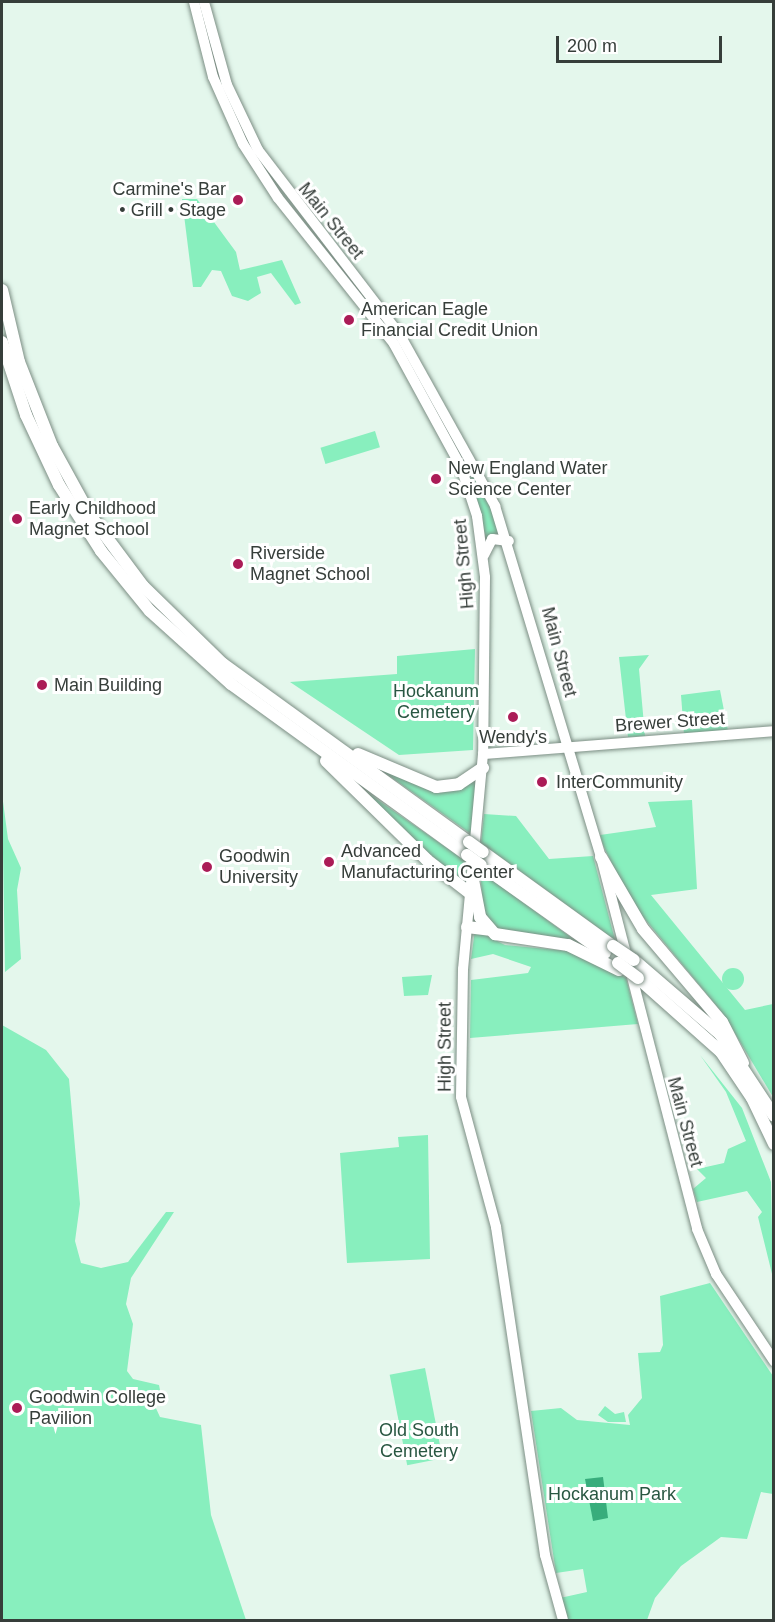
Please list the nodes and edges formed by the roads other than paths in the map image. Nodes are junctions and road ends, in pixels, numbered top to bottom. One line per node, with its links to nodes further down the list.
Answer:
1 (194, 2): 4 (main road, Main Street)
2 (204, 2): 4 (main road, Main Street)
3 (2, 290): 6 (highway)
4 (396, 338): 8 (main road, Main Street); 9 (main road, Main Street)
5 (2, 342): 6 (highway)
6 (31, 413): 7 (highway)
7 (37, 427): 12 (highway); 14 (highway)
8 (474, 462): 9 (main road); 10 (main road, Main Street)
9 (461, 467): 11 (main road, High Street)
10 (509, 541): 11 (main road); 15 (main road, Main Street)
11 (484, 556): 16 (main road, High Street)
12 (290, 727): 18 (highway); 22 (highway)
13 (774, 731): 15 (main road, Brewer Street)
14 (316, 732): 17 (highway); 18 (highway)
15 (569, 747): 16 (main road, Brewer Street); 19 (main road, Main Street)
16 (483, 754): 17 (main road, High Street)
17 (483, 768): 21 (main road, High Street)
18 (468, 848): 20 (highway, bridge)
19 (601, 857): 26 (highway); 29 (main road, Main Street)
20 (482, 858): 25 (highway); 26 (highway, bridge)
21 (473, 880): 22 (main road, High Street); 24 (highway)
22 (471, 894): 23 (main road, High Street)
23 (467, 927): 24 (highway); 30 (main road, High Street)
24 (490, 931): 25 (highway)
25 (619, 966): 28 (highway, bridge)
26 (743, 1063): 27 (highway)
27 (774, 1116)
28 (774, 1144)
29 (774, 1361)
30 (563, 1620)

